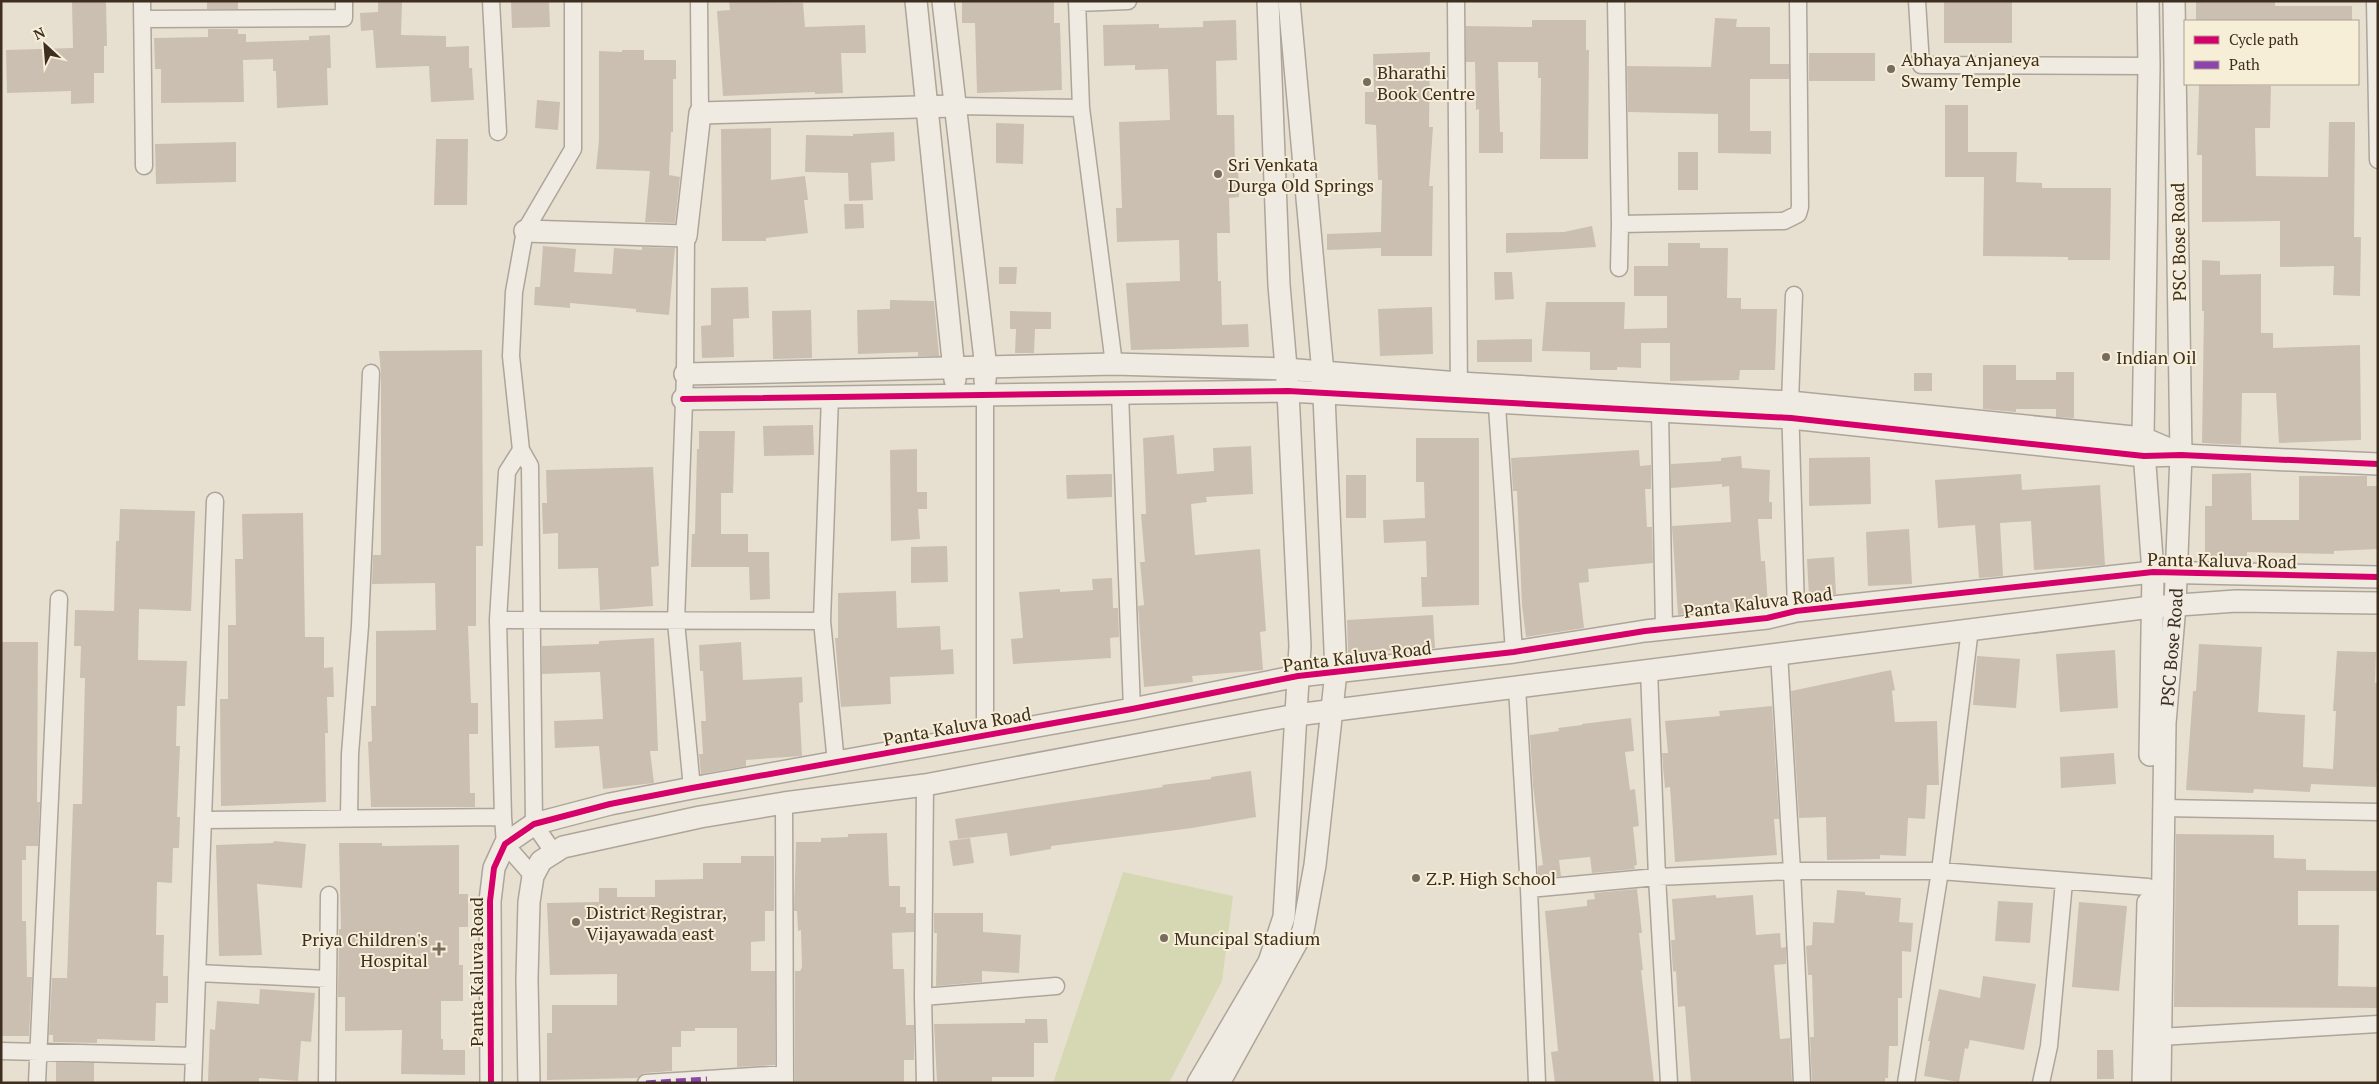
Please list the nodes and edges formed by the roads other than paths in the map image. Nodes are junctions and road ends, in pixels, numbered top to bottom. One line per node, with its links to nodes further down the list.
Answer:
1 (142, 1): 19 (street)
2 (344, 1): 19 (street)
3 (491, 1): 25 (street)
4 (573, 1): 29 (street)
5 (699, 1): 24 (street)
6 (916, 1): 22 (street)
7 (943, 1): 21 (street)
8 (1128, 1): 18 (street)
9 (1268, 1): 36 (street)
10 (1289, 1): 39 (street)
11 (1456, 1): 41 (street)
12 (1616, 1): 28 (street)
13 (1798, 1): 28 (street)
14 (1917, 1): 20 (street)
15 (2148, 1): 20 (street, PSC Bose Road)
16 (2174, 1): 52 (street, PSC Bose Road)
17 (2376, 1): 26 (street)
18 (1077, 2): 23 (street)
19 (143, 19): 27 (street)
20 (2149, 66): 50 (street, PSC Bose Road)
21 (955, 106): 22 (street); 23 (street); 35 (street)
22 (928, 107): 24 (street); 34 (street)
23 (1081, 108): 33 (street)
24 (700, 113): 30 (street)
25 (498, 132)
26 (2378, 160)
27 (144, 166)
28 (1620, 224): 31 (street)
29 (524, 231): 30 (street); 51 (street)
30 (686, 236): 38 (street)
31 (1619, 268)
32 (1794, 295): 48 (street)
33 (1114, 364): 35 (street); 36 (street)
34 (955, 368): 35 (street); 38 (street); 44 (street)
35 (986, 368): 45 (street)
36 (1286, 368): 39 (street); 40 (street)
37 (371, 373): 86 (street)
38 (685, 374): 47 (street)
39 (1323, 383): 40 (street); 41 (street); 72 (street)
40 (1288, 391): 42 (street); 73 (street)
41 (1459, 391): 43 (street)
42 (1120, 393): 45 (street); 75 (street)
43 (1496, 394): 48 (street); 49 (street); 69 (street)
44 (955, 395): 45 (street); 46 (street)
45 (985, 395): 78 (street)
46 (830, 396): 47 (street); 65 (street)
47 (683, 399): 66 (street)
48 (1791, 410): 49 (street); 50 (street); 62 (street)
49 (1660, 411): 67 (street)
50 (2144, 447): 52 (street); 55 (street, PSC Bose Road)
51 (521, 450): 63 (street); 64 (street)
52 (2181, 455): 53 (street); 56 (street, PSC Bose Road)
53 (2378, 464)
54 (216, 501): 87 (street)
55 (2153, 572): 56 (street, Panta Kaluva Road); 61 (street, PSC Bose Road); 62 (street, Panta Kaluva Road)
56 (2176, 572): 57 (street, Panta Kaluva Road); 60 (street, PSC Bose Road)
57 (2378, 578)
58 (59, 599): 106 (street)
59 (2378, 603): 60 (street)
60 (2175, 605): 61 (street); 83 (street, PSC Bose Road)
61 (2151, 607): 68 (street); 96 (street, PSC Bose Road)
62 (1796, 611): 67 (street, Panta Kaluva Road)
63 (498, 620): 64 (street); 85 (street)
64 (534, 620): 66 (street); 88 (street)
65 (822, 621): 66 (street); 79 (street)
66 (676, 622): 81 (street)
67 (1664, 629): 69 (street, Panta Kaluva Road)
68 (1970, 629): 70 (street); 92 (street)
69 (1514, 652): 72 (street, Panta Kaluva Road)
70 (1779, 653): 71 (street); 91 (street)
71 (1649, 670): 74 (street); 94 (street)
72 (1336, 672): 73 (street, Panta Kaluva Road); 76 (street)
73 (1298, 676): 75 (street, Panta Kaluva Road); 77 (street)
74 (1517, 688): 76 (street); 97 (street)
75 (1132, 709): 78 (street, Panta Kaluva Road)
76 (1332, 712): 77 (street); 117 (street)
77 (1296, 715): 80 (street); 116 (street)
78 (985, 736): 79 (street, Panta Kaluva Road)
79 (836, 763): 81 (street, Panta Kaluva Road)
80 (925, 786): 82 (street); 102 (street)
81 (692, 788): 88 (street, Panta Kaluva Road)
82 (784, 803): 90 (street); 108 (street)
83 (2163, 808): 84 (street); 104 (street, PSC Bose Road)
84 (2378, 812)
85 (503, 817): 86 (street); 89 (street)
86 (349, 818): 87 (street)
87 (203, 820): 99 (street)
88 (534, 824): 89 (street, Panta Kaluva Road); 90 (street)
89 (505, 844): 93 (street); 112 (street, Panta Kaluva Road)
90 (554, 852): 93 (street)
91 (1792, 870): 92 (street); 94 (street); 120 (street)
92 (1940, 871): 95 (street); 121 (street)
93 (532, 876): 113 (street)
94 (1656, 877): 97 (street); 119 (street)
95 (2064, 882): 96 (street); 122 (street)
96 (2148, 887): 123 (street, PSC Bose Road)
97 (1529, 889): 118 (street)
98 (329, 895): 100 (street)
99 (198, 973): 100 (street); 107 (street)
100 (328, 979): 111 (street)
101 (1056, 986): 102 (street)
102 (923, 997): 115 (street)
103 (2378, 1024): 104 (street)
104 (2160, 1036): 124 (street, PSC Bose Road)
105 (1, 1051): 106 (street)
106 (38, 1053): 107 (street); 109 (street)
107 (194, 1056): 110 (street)
108 (785, 1078): 114 (street)
109 (38, 1083)
110 (193, 1083)
111 (326, 1083)
112 (490, 1083)
113 (529, 1083)
114 (646, 1083)
115 (925, 1083)
116 (1198, 1083)
117 (1219, 1083)
118 (1537, 1083)
119 (1670, 1083)
120 (1802, 1083)
121 (1906, 1083)
122 (2041, 1083)
123 (2142, 1083)
124 (2160, 1083)

